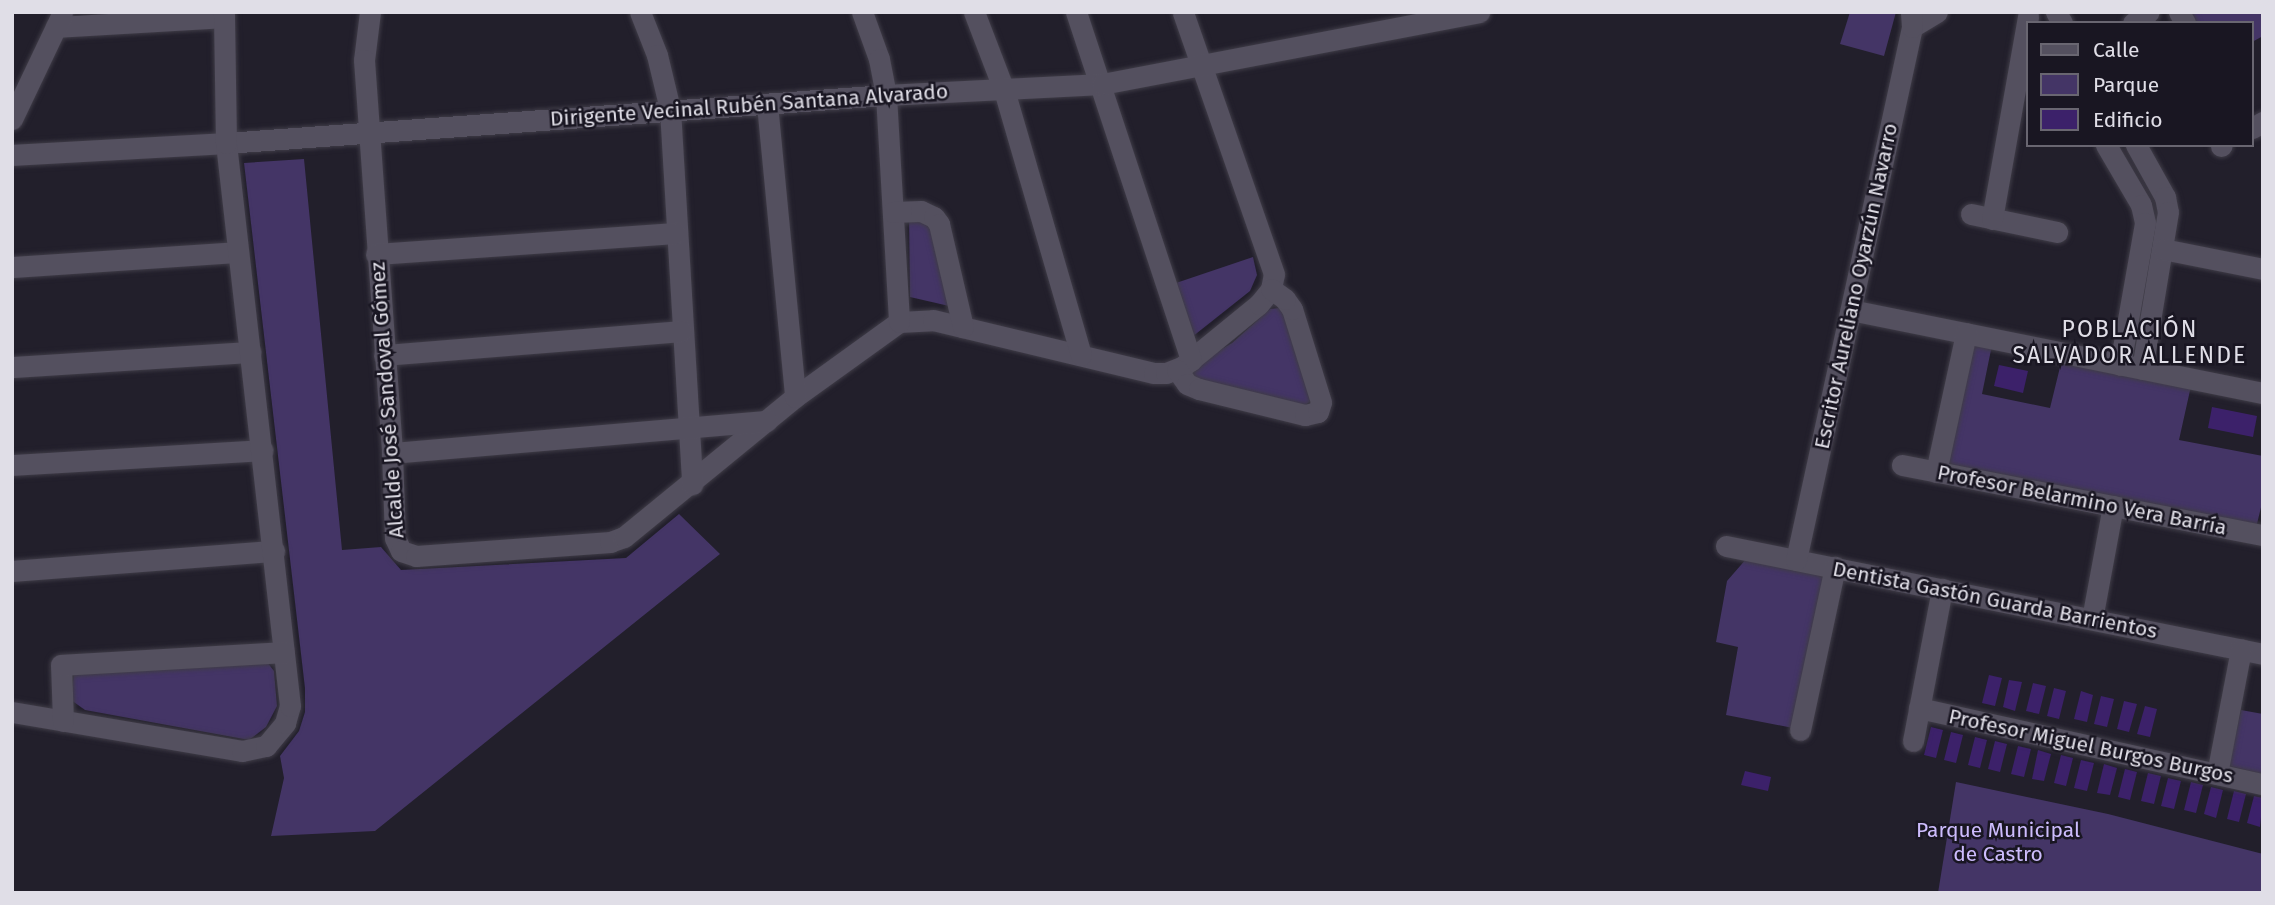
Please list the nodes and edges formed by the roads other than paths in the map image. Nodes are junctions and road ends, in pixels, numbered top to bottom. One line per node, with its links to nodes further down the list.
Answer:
1 (370, 12): 20 (street, Alcalde José Sandoval Gómez)
2 (640, 12): 18 (street)
3 (862, 12): 16 (street)
4 (974, 12): 15 (street)
5 (1076, 12): 14 (street)
6 (1183, 12): 13 (street)
7 (1479, 12): 13 (street, Dirigente Vecinal Rubén Santana Alvarado)
8 (1937, 12): 11 (street)
9 (224, 15): 10 (street); 21 (street)
10 (60, 20): 19 (street)
11 (1912, 20): 38 (street, Escritor Aureliano Oyarzún Navarro)
12 (2026, 28): 27 (street)
13 (1203, 66): 14 (street, Dirigente Vecinal Rubén Santana Alvarado); 37 (street)
14 (1102, 84): 15 (street, Dirigente Vecinal Rubén Santana Alvarado); 46 (street)
15 (1004, 90): 16 (street, Dirigente Vecinal Rubén Santana Alvarado); 45 (street)
16 (886, 95): 17 (street, Dirigente Vecinal Rubén Santana Alvarado); 25 (street)
17 (767, 103): 18 (street, Dirigente Vecinal Rubén Santana Alvarado); 50 (street)
18 (670, 109): 20 (street, Dirigente Vecinal Rubén Santana Alvarado); 29 (street)
19 (12, 119)
20 (368, 133): 21 (street, Dirigente Vecinal Rubén Santana Alvarado); 33 (street, Alcalde José Sandoval Gómez)
21 (226, 143): 24 (street, Dirigente Vecinal Rubén Santana Alvarado); 32 (street)
22 (2107, 147): 48 (street)
23 (2137, 147): 30 (street)
24 (12, 155)
25 (893, 212): 39 (street); 40 (street)
26 (1971, 214): 27 (street)
27 (1992, 219): 28 (street)
28 (2057, 232)
29 (675, 233): 33 (street); 41 (street)
30 (2163, 249): 34 (street); 48 (street)
31 (2263, 251): 34 (street)
32 (237, 252): 35 (street); 43 (street)
33 (376, 254): 44 (street, Alcalde José Sandoval Gómez)
34 (2241, 265): 36 (street)
35 (12, 267)
36 (2263, 269)
37 (1271, 289): 46 (street); 46 (street)
38 (1852, 310): 42 (street); 63 (street, Escritor Aureliano Oyarzún Navarro)
39 (899, 322): 40 (street); 50 (street, Alcalde José Sandoval Gómez)
40 (963, 327): 45 (street)
41 (681, 331): 44 (street); 52 (street)
42 (1966, 333): 48 (street); 57 (street)
43 (251, 352): 47 (street); 53 (street)
44 (384, 355): 54 (street, Alcalde José Sandoval Gómez)
45 (1081, 355): 46 (street)
46 (1184, 365)
47 (12, 367)
48 (2131, 367): 49 (street)
49 (2263, 393)
50 (795, 397): 51 (street, Alcalde José Sandoval Gómez)
51 (767, 421): 52 (street); 58 (street, Alcalde José Sandoval Gómez)
52 (688, 428): 54 (street); 58 (street)
53 (263, 450): 55 (street); 62 (street)
54 (392, 453): 58 (street, Alcalde José Sandoval Gómez)
55 (12, 465)
56 (1902, 465): 57 (street, Profesor Belarmino Vera Barría)
57 (1936, 472): 59 (street, Profesor Belarmino Vera Barría)
58 (692, 484)
59 (2113, 506): 60 (street, Profesor Belarmino Vera Barría); 67 (street)
60 (2262, 532)
61 (1726, 546): 63 (street, Dentista Gastón Guarda Barrientos)
62 (274, 551): 65 (street); 69 (street)
63 (1796, 560): 64 (street, Dentista Gastón Guarda Barrientos)
64 (1835, 567): 66 (street, Dentista Gastón Guarda Barrientos); 74 (street)
65 (12, 571)
66 (1942, 589): 67 (street, Dentista Gastón Guarda Barrientos); 71 (street)
67 (2092, 619): 68 (street, Dentista Gastón Guarda Barrientos)
68 (2241, 649): 70 (street, Dentista Gastón Guarda Barrientos); 76 (street)
69 (284, 652): 73 (street); 73 (street)
70 (2263, 654)
71 (1919, 708): 75 (street); 76 (street, Profesor Miguel Burgos Burgos)
72 (12, 712): 73 (street)
73 (63, 721)
74 (1800, 730)
75 (1913, 741)
76 (2217, 774): 77 (street, Profesor Miguel Burgos Burgos)
77 (2263, 784)

